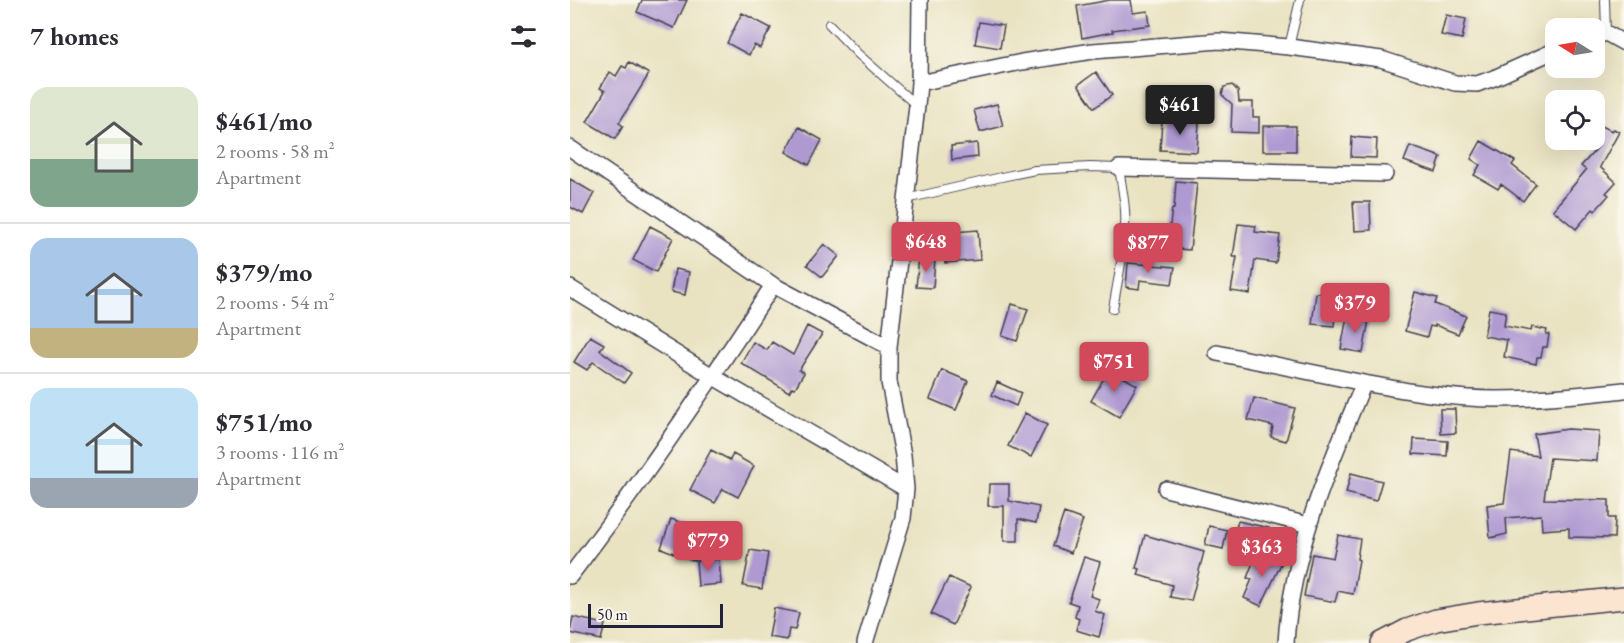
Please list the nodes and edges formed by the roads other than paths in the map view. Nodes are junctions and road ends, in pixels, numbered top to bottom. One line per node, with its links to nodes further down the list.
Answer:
1 (920, 0): 10 (street)
2 (1300, 0): 8 (lane)
3 (1605, 0): 4 (lane)
4 (1602, 18)
5 (829, 24): 11 (lane)
6 (1605, 37): 7 (street)
7 (1624, 43)
8 (1289, 46): 9 (street); 10 (street)
9 (1545, 55)
10 (919, 83): 11 (street)
11 (917, 105): 15 (street)
12 (570, 148): 16 (street)
13 (1119, 168): 14 (street); 15 (lane); 18 (lane)
14 (1385, 174)
15 (906, 200): 19 (street)
16 (772, 285): 19 (street); 21 (street)
17 (570, 288): 21 (street)
18 (1113, 309)
19 (889, 347): 24 (street)
20 (1217, 353): 22 (street)
21 (712, 376): 24 (street); 27 (street)
22 (1364, 383): 23 (street); 26 (street)
23 (1624, 390)
24 (906, 489): 29 (street)
25 (1166, 489): 26 (street)
26 (1308, 525): 30 (street)
27 (570, 576)
28 (1624, 598): 31 (street)
29 (865, 643)
30 (1286, 643)
31 (1382, 643)

